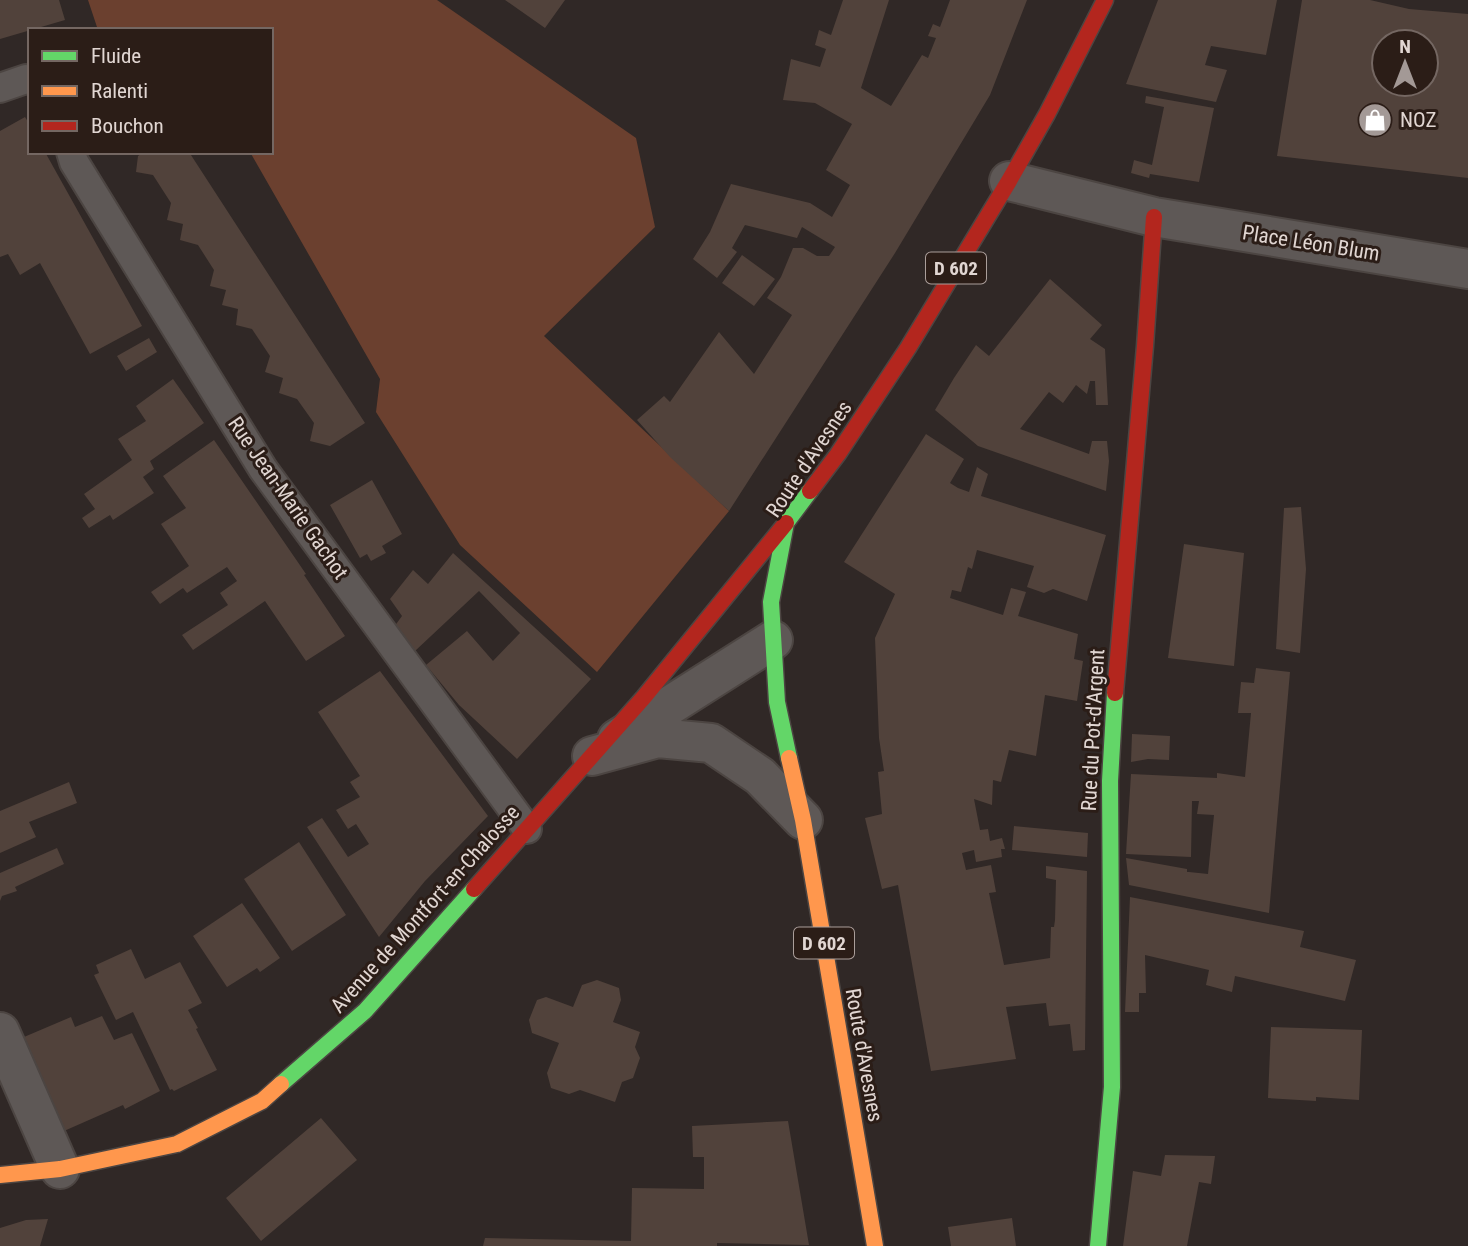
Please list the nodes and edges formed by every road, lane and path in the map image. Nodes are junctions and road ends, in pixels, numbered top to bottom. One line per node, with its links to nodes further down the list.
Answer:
1 (1105, 0): 5 (street, Route d'Avesnes / D 602)
2 (28, 80): 3 (lane)
3 (0, 88)
4 (72, 154): 12 (lane, Rue Jean-Marie Gachot)
5 (1009, 181): 6 (street, Place Léon Blum); 8 (street, Route d'Avesnes / D 602)
6 (1154, 217): 7 (street, Place Léon Blum); 17 (street, Rue du Pot-d'Argent)
7 (1468, 269)
8 (786, 523): 9 (street, Route d'Avesnes / D 602); 10 (street, Avenue de Montfort-en-Chalosse)
9 (774, 640): 10 (street); 11 (street, Route d'Avesnes / D 602)
10 (592, 756): 11 (street); 12 (street, Avenue de Montfort-en-Chalosse)
11 (803, 820): 16 (street, Route d'Avesnes / D 602)
12 (527, 829): 14 (street, Avenue de Montfort-en-Chalosse)
13 (0, 1032): 14 (street)
14 (61, 1169): 15 (street, Avenue de Montfort-en-Chalosse)
15 (0, 1175)
16 (875, 1246)
17 (1098, 1246)

